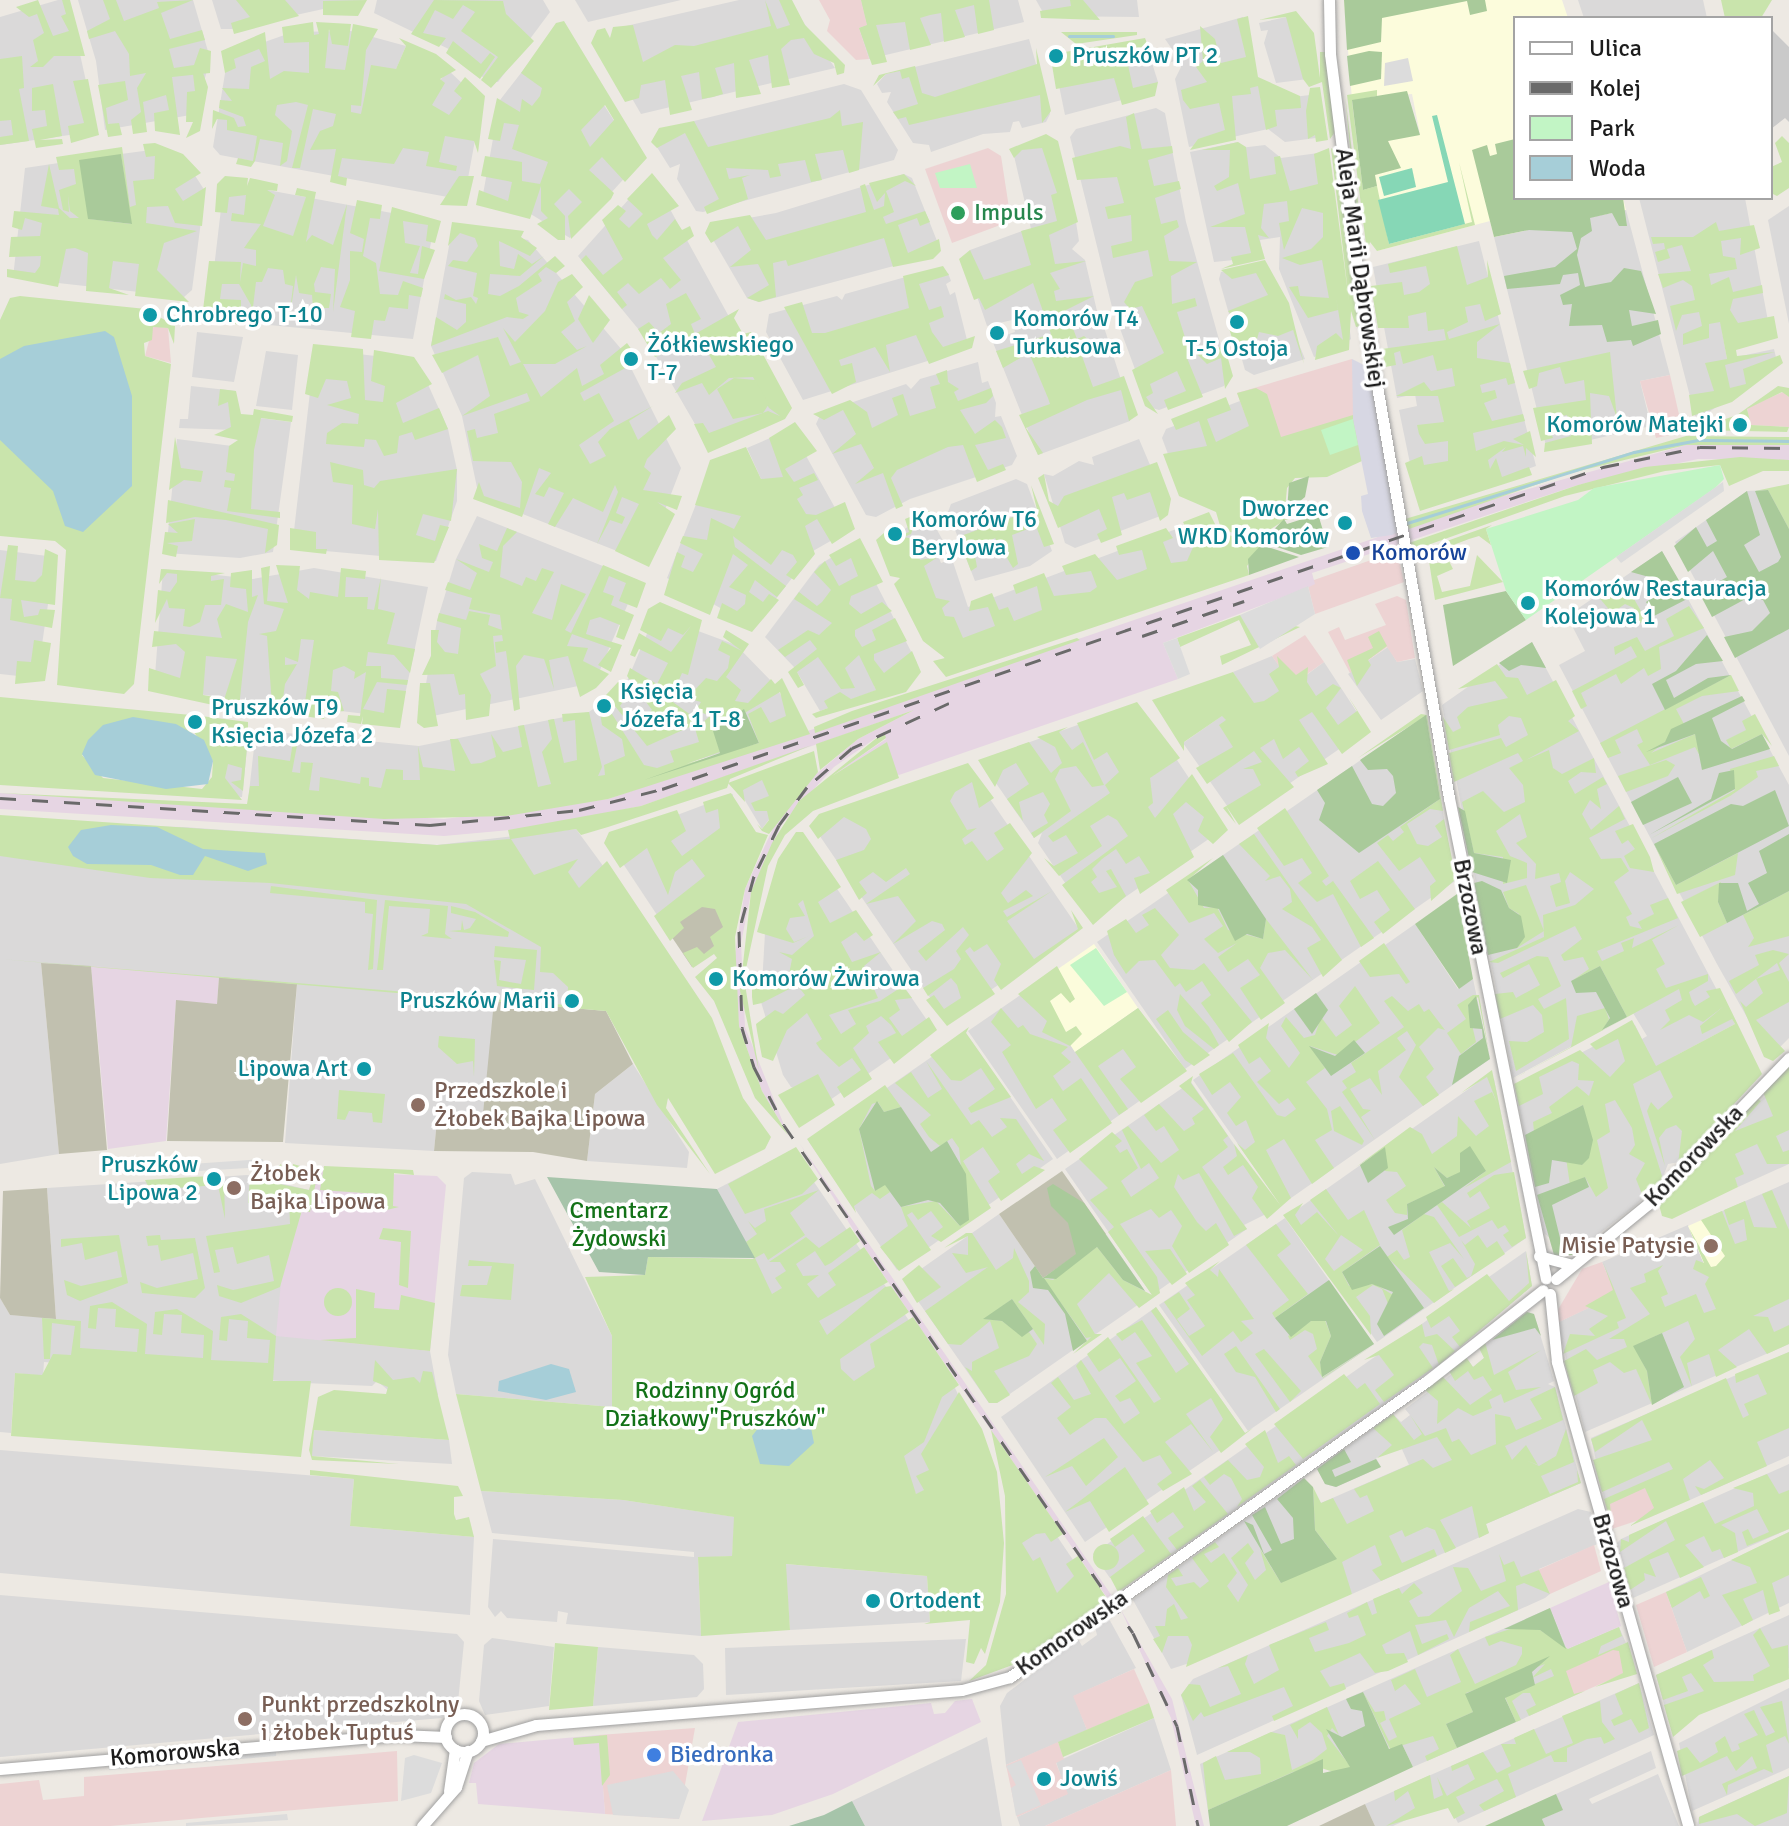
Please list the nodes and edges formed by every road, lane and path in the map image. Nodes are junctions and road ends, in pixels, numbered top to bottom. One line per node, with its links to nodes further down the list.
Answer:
1 (1329, 0): 2 (street, Aleja Marii Dąbrowskiej)
2 (1403, 534): 4 (street, Brzozowa)
3 (1789, 1058): 5 (street, Komorowska)
4 (1539, 1256): 5 (street); 6 (street, Brzozowa)
5 (1572, 1265): 6 (street, Komorowska)
6 (1549, 1285): 8 (street, Komorowska); 14 (street, Brzozowa)
7 (481, 1726): 8 (street, Komorowska); 9 (street); 10 (street)
8 (507, 1730): 10 (street, Komorowska)
9 (446, 1737): 11 (street); 12 (street, Komorowska)
10 (481, 1741): 11 (street)
11 (461, 1750): 13 (street)
12 (0, 1769)
13 (422, 1826)
14 (1688, 1826)

